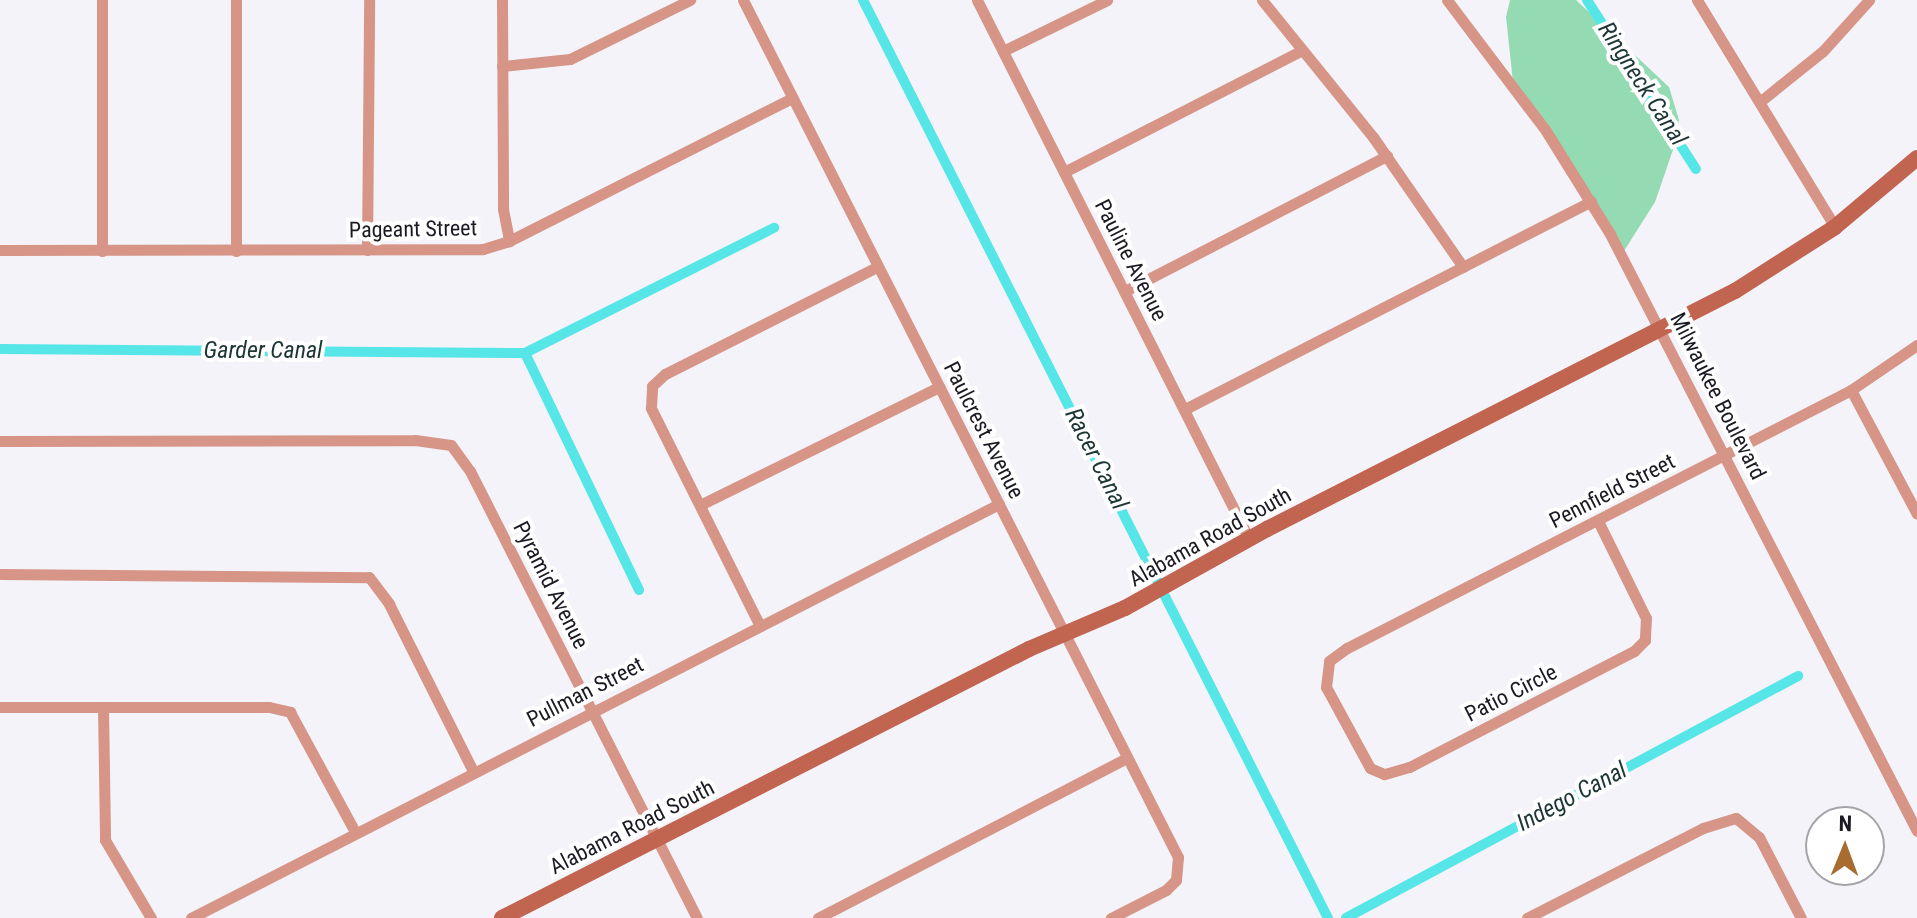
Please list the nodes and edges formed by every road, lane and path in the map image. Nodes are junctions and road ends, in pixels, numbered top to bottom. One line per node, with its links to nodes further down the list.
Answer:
1 (102, 0): 26 (street)
2 (236, 0): 27 (street)
3 (369, 0): 25 (street)
4 (502, 0): 15 (street)
5 (690, 0): 15 (street)
6 (743, 0): 16 (street, Paulcrest Avenue)
7 (977, 0): 14 (street, Pauline Avenue)
8 (1107, 0): 14 (street)
9 (1262, 0): 13 (street)
10 (1447, 0): 21 (street, Milwaukee Boulevard)
11 (1697, 0): 17 (street)
12 (1869, 0): 17 (street)
13 (1302, 50): 18 (street); 20 (street)
14 (1003, 51): 20 (street, Pauline Avenue)
15 (502, 66): 23 (street)
16 (792, 98): 23 (street, Pageant Street); 28 (street, Paulcrest Avenue)
17 (1762, 100): 22 (street)
18 (1387, 156): 29 (street); 30 (street)
19 (1917, 158): 22 (street, Alabama Road South)
20 (1064, 172): 30 (street, Pauline Avenue)
21 (1591, 201): 29 (street); 31 (street, Milwaukee Boulevard)
22 (1835, 227): 31 (street, Alabama Road South)
23 (509, 241): 25 (street, Pageant Street)
24 (0, 250): 26 (street, Pageant Street)
25 (367, 250): 27 (street, Pageant Street)
26 (102, 251): 27 (street, Pageant Street)
27 (236, 251)
28 (877, 267): 33 (street, Paulcrest Avenue); 39 (street)
29 (1463, 267): 35 (street)
30 (1125, 291): 35 (street, Pauline Avenue)
31 (1661, 329): 37 (street, Milwaukee Boulevard); 42 (street, Alabama Road South)
32 (1917, 345): 34 (street, Pennfield Street)
33 (939, 387): 38 (street, Paulcrest Avenue); 39 (street)
34 (1851, 390): 37 (street, Pennfield Street); 40 (street)
35 (1185, 409): 42 (street, Pauline Avenue)
36 (0, 441): 49 (street, Pyramid Avenue)
37 (1726, 455): 41 (street, Pennfield Street); 52 (street, Milwaukee Boulevard)
38 (999, 504): 44 (street, Pullman Street); 45 (street, Paulcrest Avenue)
39 (700, 505): 44 (street)
40 (1916, 508)
41 (1598, 521): 46 (street, Pennfield Street); 46 (street, Patio Circle)
42 (1249, 539): 45 (street, Alabama Road South)
43 (0, 574): 51 (street)
44 (760, 626): 49 (street, Pullman Street)
45 (1065, 633): 50 (street, Paulcrest Avenue); 55 (street, Alabama Road South)
46 (1325, 671)
47 (0, 707): 48 (street)
48 (103, 707): 53 (street); 56 (street)
49 (593, 710): 51 (street, Pullman Street); 55 (street, Pyramid Avenue)
50 (1127, 758): 60 (street); 61 (street, Paulcrest Avenue)
51 (473, 771): 53 (street, Pullman Street)
52 (1912, 810): 54 (street, Milwaukee Boulevard)
53 (354, 830): 57 (street, Pullman Street)
54 (1917, 831)
55 (657, 839): 58 (street, Alabama Road South); 59 (street, Pyramid Avenue)
56 (151, 918)
57 (191, 918)
58 (502, 918)
59 (697, 918)
60 (818, 918)
61 (1111, 918)
62 (1527, 918): 63 (street)
63 (1801, 918)

